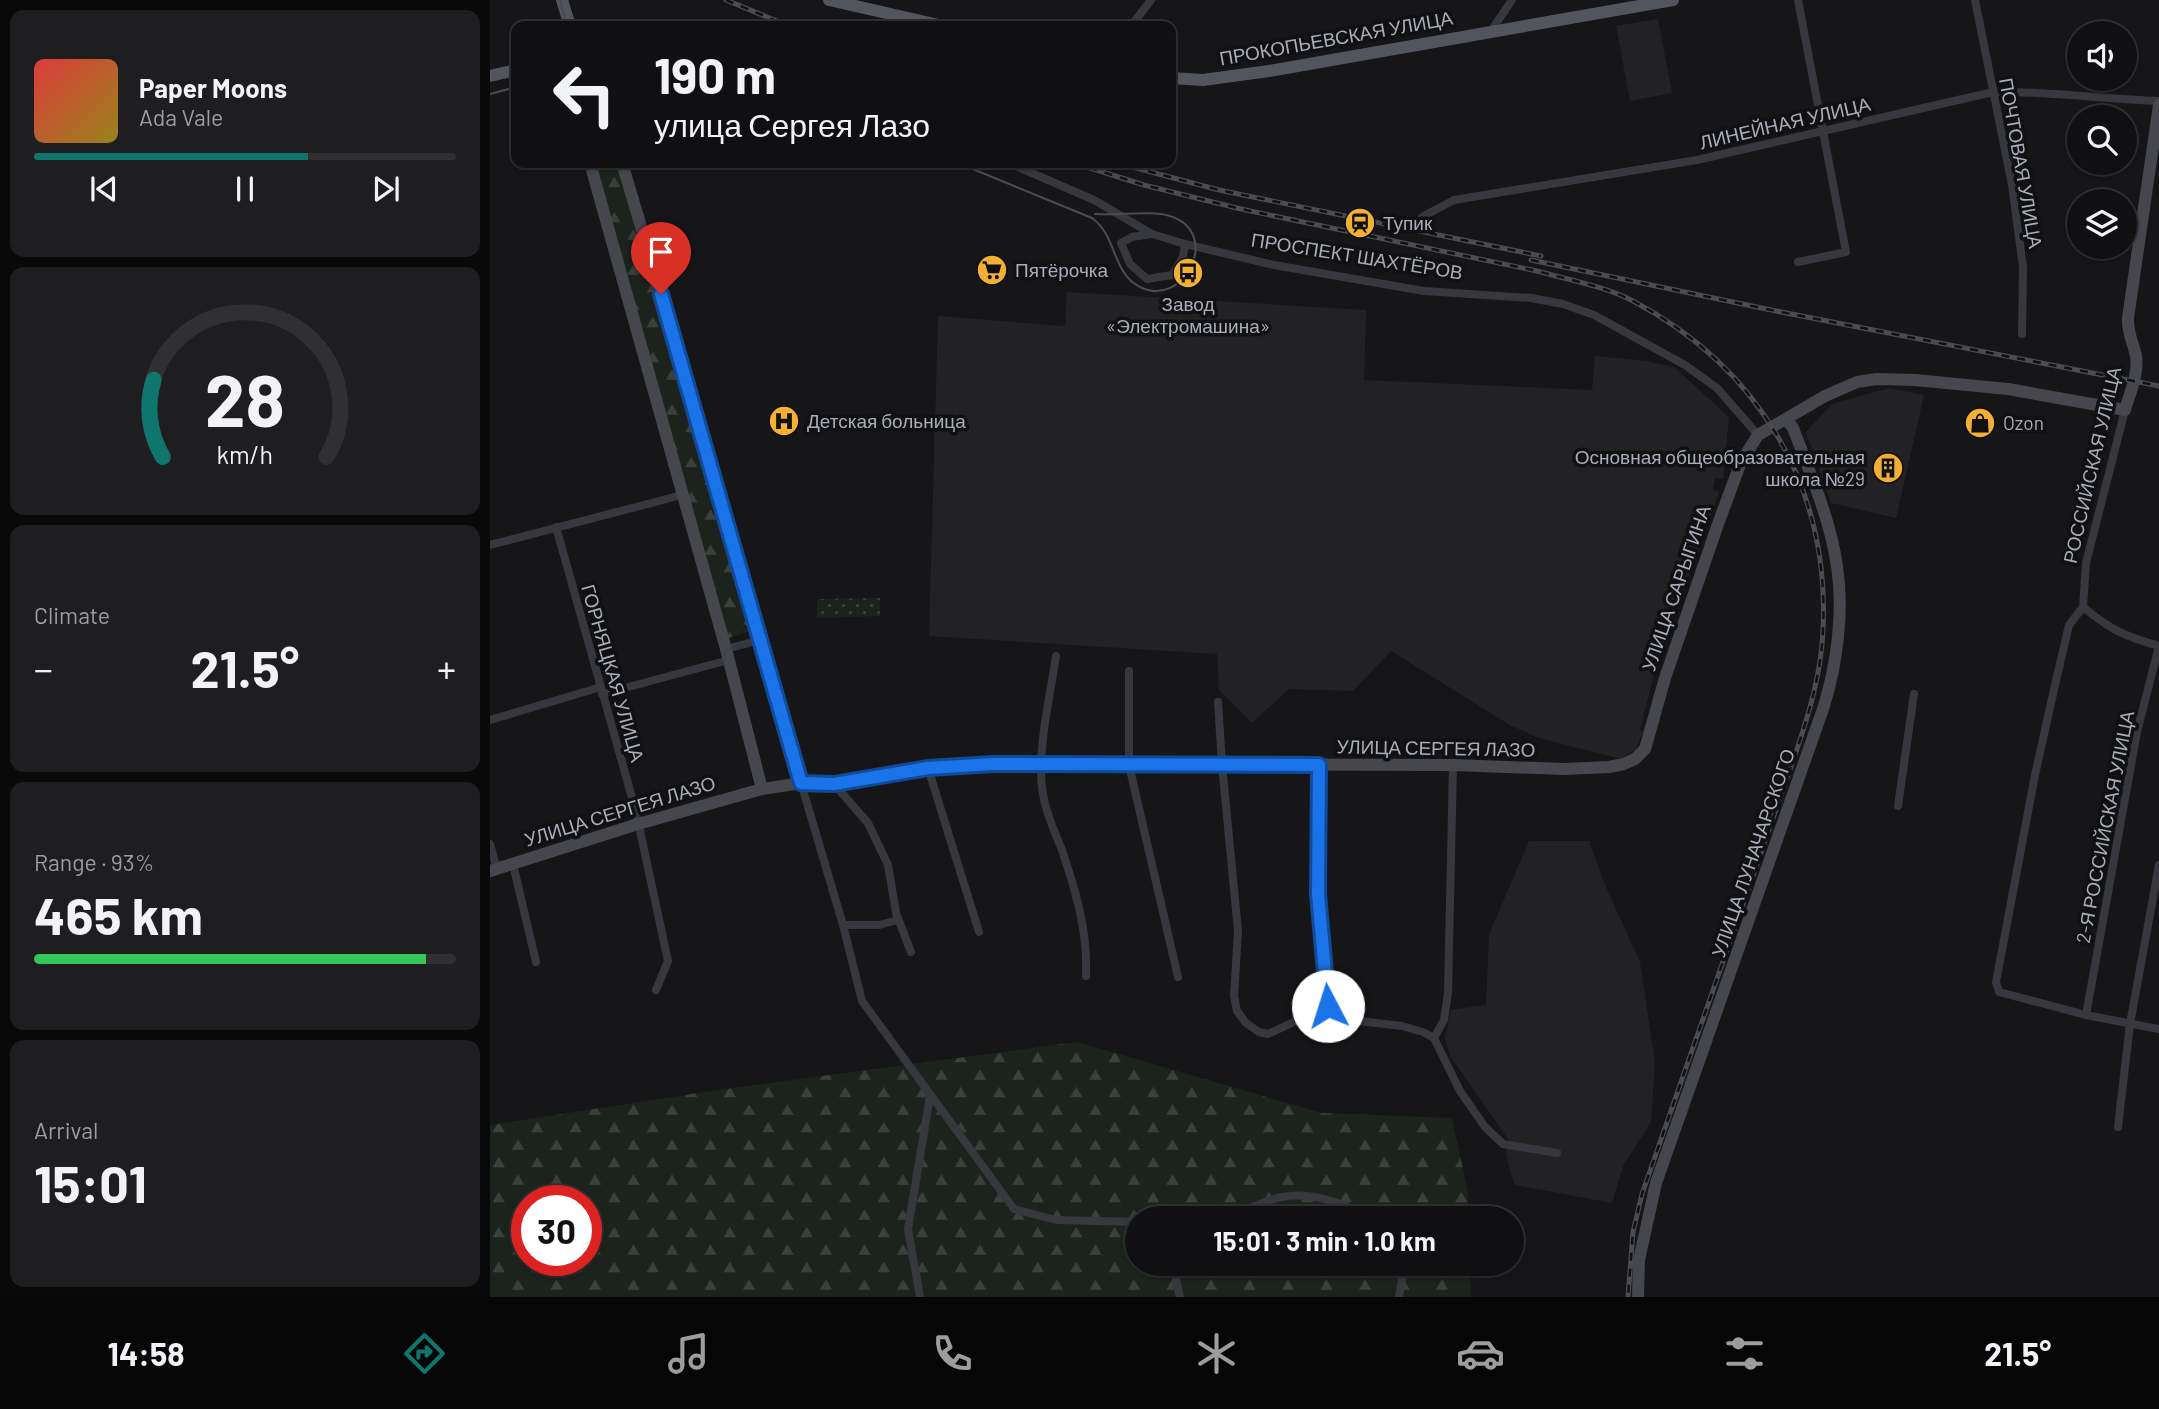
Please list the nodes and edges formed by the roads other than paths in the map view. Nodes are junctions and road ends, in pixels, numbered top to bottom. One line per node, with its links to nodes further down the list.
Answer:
1 (562, 0): 9 (main road)
2 (829, 0): 8 (main road)
3 (1151, 0): 11 (street)
4 (1512, 0): 12 (street)
5 (1673, 0): 12 (main road, ПРОКОПЬЕВСКАЯ УЛИЦА)
6 (1798, 0): 18 (street)
7 (1975, 0): 16 (street, ПОЧТОВАЯ УЛИЦА)
8 (848, 3): 10 (main road)
9 (568, 21)
10 (922, 21)
11 (1135, 21)
12 (1491, 31): 15 (main road, ПРОКОПЬЕВСКАЯ УЛИЦА)
13 (511, 71): 14 (main road)
14 (490, 76)
15 (1176, 78)
16 (1993, 92): 17 (street, ЛИНЕЙНАЯ УЛИЦА); 18 (street, ЛИНЕЙНАЯ УЛИЦА); 26 (street, ПОЧТОВАЯ УЛИЦА)
17 (2159, 103): 27 (main road, РОССИЙСКАЯ УЛИЦА)
18 (1823, 130): 22 (street, ЛИНЕЙНАЯ УЛИЦА); 25 (street)
19 (591, 168): 30 (main road)
20 (623, 168): 34 (main road)
21 (1020, 168): 23 (street, ПРОСПЕКТ ШАХТЁРОВ)
22 (1422, 218)
23 (1152, 234): 24 (street, ПРОСПЕКТ ШАХТЁРОВ); 24 (street)
24 (1185, 244): 29 (street, ПРОСПЕКТ ШАХТЁРОВ)
25 (1798, 262)
26 (2022, 334)
27 (2125, 410): 28 (main road, УЛИЦА САРЫГИНА); 33 (street, РОССИЙСКАЯ УЛИЦА)
28 (1786, 419): 29 (main road, УЛИЦА САРЫГИНА); 83 (main road, УЛИЦА ЛУНАЧАРСКОГО)
29 (1758, 435): 48 (main road, УЛИЦА САРЫГИНА)
30 (682, 495): 31 (street); 36 (main road)
31 (556, 527): 32 (street); 39 (street, ГОРНЯЦКАЯ УЛИЦА)
32 (490, 545)
33 (2083, 607): 35 (street); 68 (street, РОССИЙСКАЯ УЛИЦА)
34 (760, 640): 36 (street); 50 (main road)
35 (2159, 646): 68 (street, 2-Я РОССИЙСКАЯ УЛИЦА)
36 (728, 654): 39 (street); 52 (main road)
37 (1056, 656): 43 (street)
38 (1129, 671): 45 (street)
39 (601, 690): 42 (street); 54 (street, ГОРНЯЦКАЯ УЛИЦА)
40 (1914, 694): 53 (street)
41 (1218, 702): 44 (street)
42 (490, 720)
43 (1041, 764): 45 (main road, УЛИЦА СЕРГЕЯ ЛАЗО); 49 (main road, УЛИЦА СЕРГЕЯ ЛАЗО); 64 (street)
44 (1222, 764): 45 (main road, УЛИЦА СЕРГЕЯ ЛАЗО); 46 (main road, УЛИЦА СЕРГЕЯ ЛАЗО); 67 (street)
45 (1129, 765): 65 (street)
46 (1319, 765): 47 (main road, УЛИЦА СЕРГЕЯ ЛАЗО); 67 (street)
47 (1453, 765): 48 (main road, УЛИЦА СЕРГЕЯ ЛАЗО); 71 (street)
48 (1609, 767)
49 (928, 768): 51 (main road, УЛИЦА СЕРГЕЯ ЛАЗО); 61 (street)
50 (801, 783): 51 (main road, УЛИЦА СЕРГЕЯ ЛАЗО); 52 (main road, УЛИЦА СЕРГЕЯ ЛАЗО); 60 (street)
51 (834, 784): 59 (street)
52 (762, 789): 54 (main road, УЛИЦА СЕРГЕЯ ЛАЗО)
53 (1898, 807)
54 (638, 824): 56 (main road, УЛИЦА СЕРГЕЯ ЛАЗО); 66 (street, ГОРНЯЦКАЯ УЛИЦА)
55 (490, 844): 58 (street)
56 (513, 864): 58 (main road, УЛИЦА СЕРГЕЯ ЛАЗО); 63 (street)
57 (2159, 865): 69 (street)
58 (494, 870)
59 (898, 920): 60 (street); 62 (street)
60 (843, 925): 72 (street)
61 (979, 932)
62 (911, 952)
63 (536, 961)
64 (1086, 976)
65 (1178, 976)
66 (656, 990)
67 (1328, 1006): 71 (street)
68 (2086, 1015): 69 (street)
69 (2130, 1024): 70 (street); 73 (street)
70 (2159, 1029)
71 (1434, 1038): 74 (street)
72 (930, 1096): 77 (street); 80 (street)
73 (2118, 1127)
74 (1558, 1153)
75 (1257, 1206): 76 (street)
76 (1344, 1206)
77 (1125, 1222)
78 (1176, 1276): 81 (street)
79 (1403, 1276): 82 (street)
80 (920, 1297)
81 (1180, 1297)
82 (1399, 1297)
83 (1638, 1297)

